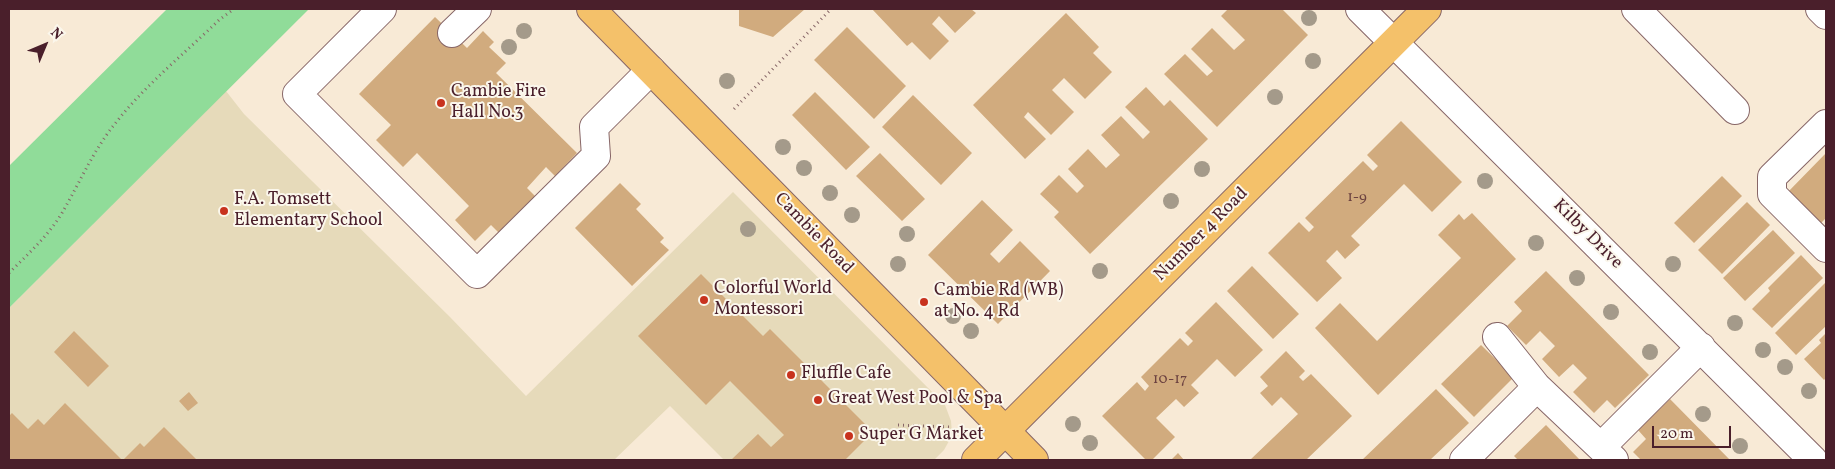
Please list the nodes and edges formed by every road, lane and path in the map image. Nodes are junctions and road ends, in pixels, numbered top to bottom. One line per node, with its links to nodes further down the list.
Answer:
1 (234, 9): 18 (path)
2 (382, 9): 13 (street)
3 (477, 9): 11 (street)
4 (591, 9): 13 (main road, Cambie Road)
5 (831, 9): 14 (path)
6 (1360, 9): 12 (street, Kilby Drive)
7 (1428, 9): 12 (main road, Number 4 Road)
8 (1636, 9): 15 (street)
9 (1820, 9): 10 (street)
10 (1826, 16)
11 (452, 33)
12 (1393, 43): 20 (street, Kilby Drive); 24 (main road, Number 4 Road)
13 (651, 70): 24 (main road, Cambie Road)
14 (734, 110)
15 (1735, 110)
16 (1826, 124): 17 (street)
17 (1824, 240)
18 (9, 273)
19 (1497, 337): 21 (street)
20 (1701, 347): 25 (street); 29 (street, Kilby Drive)
21 (1537, 387): 25 (street); 28 (street)
22 (898, 425): 23 (path)
23 (949, 427)
24 (1006, 431): 26 (main road, Number 4 Road); 27 (main road, Cambie Road)
25 (1607, 454)
26 (976, 460)
27 (1034, 460)
28 (1464, 460)
29 (1813, 460)

